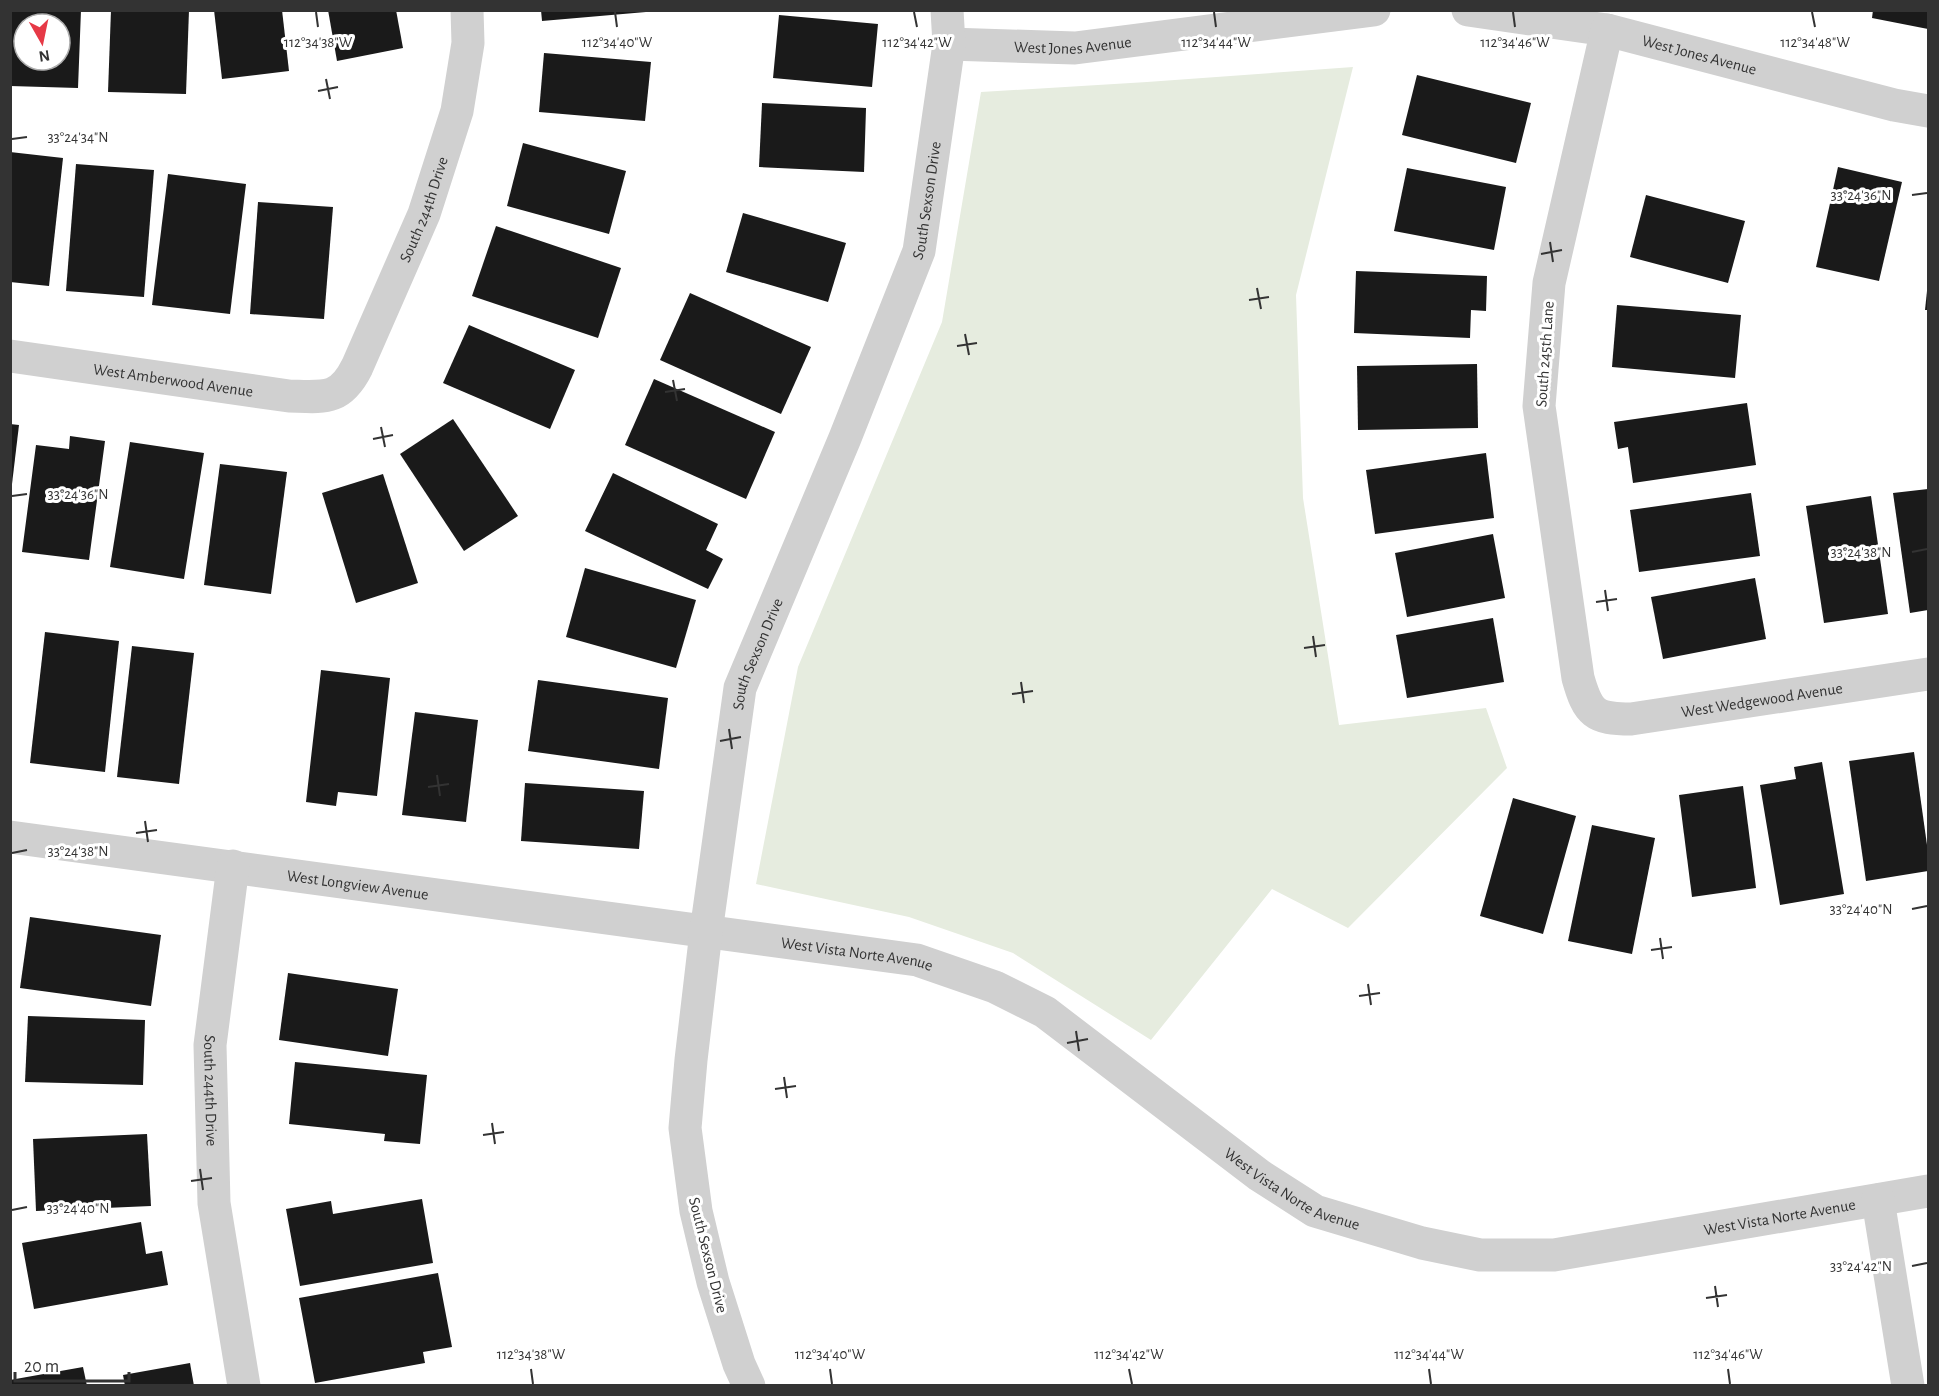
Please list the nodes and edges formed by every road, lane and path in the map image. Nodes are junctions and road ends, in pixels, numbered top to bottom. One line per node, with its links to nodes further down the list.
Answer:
1 (468, 10): 9 (street, South 244th Drive)
2 (947, 10): 6 (street, South Sexson Drive)
3 (1374, 10): 6 (street, West Jones Avenue)
4 (1468, 10): 5 (street, West Jones Avenue)
5 (1607, 30): 7 (street, West Jones Avenue); 11 (street, South 245th Lane)
6 (949, 44): 14 (street, South Sexson Drive)
7 (1929, 111)
8 (10, 356): 9 (street, West Amberwood Avenue)
9 (336, 394)
10 (1929, 674): 11 (street, West Wedgewood Avenue)
11 (1596, 714)
12 (10, 837): 13 (street, West Longview Avenue)
13 (233, 866): 14 (street, West Longview Avenue); 17 (street, South 244th Drive)
14 (706, 932): 16 (street, West Vista Norte Avenue); 18 (street, South Sexson Drive)
15 (1929, 1191): 16 (street, West Vista Norte Avenue)
16 (1878, 1200): 19 (street)
17 (244, 1386)
18 (749, 1386)
19 (1908, 1386)

